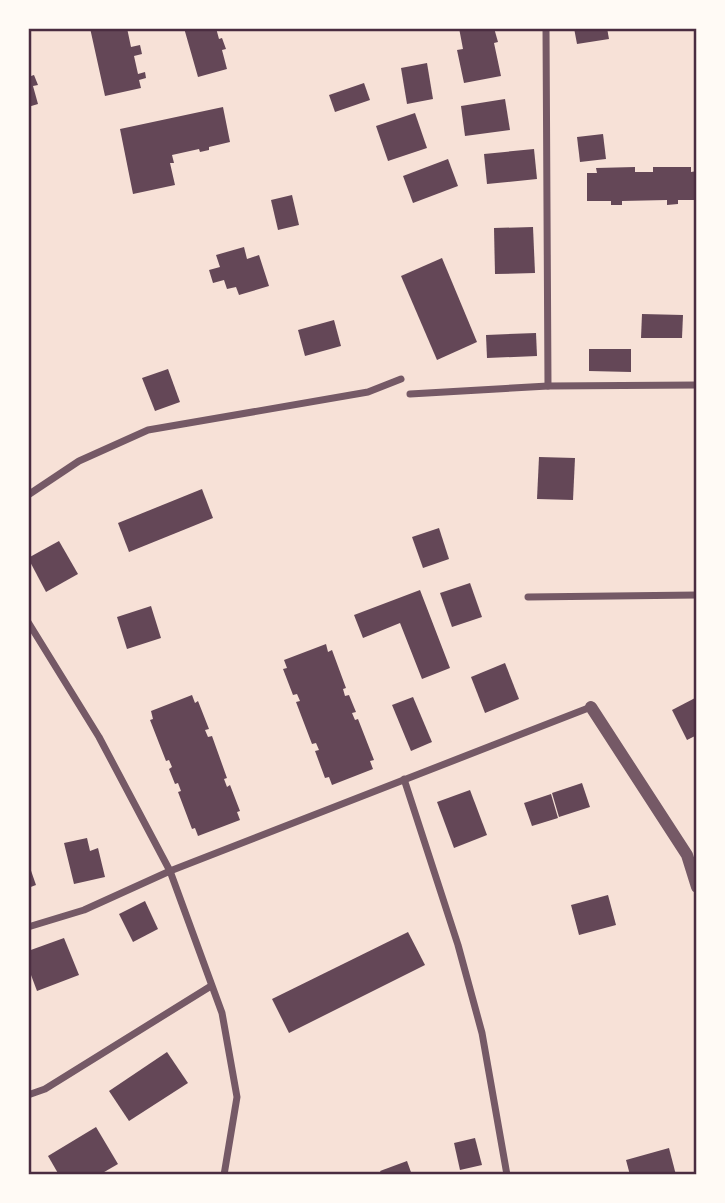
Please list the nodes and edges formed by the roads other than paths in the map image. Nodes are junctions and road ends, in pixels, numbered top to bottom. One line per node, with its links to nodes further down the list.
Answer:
1 (546, 28): 4 (street)
2 (401, 379): 6 (street)
3 (697, 385): 4 (street)
4 (548, 386): 5 (street)
5 (410, 394)
6 (28, 495)
7 (697, 595): 8 (street)
8 (528, 597)
9 (28, 622): 13 (street)
10 (592, 707): 11 (street); 12 (street)
11 (404, 779): 13 (street); 19 (street)
12 (692, 856): 14 (street)
13 (170, 871): 15 (street); 16 (street)
14 (697, 887)
15 (28, 927)
16 (212, 986): 17 (street); 18 (street)
17 (28, 1095)
18 (225, 1175)
19 (507, 1175)

